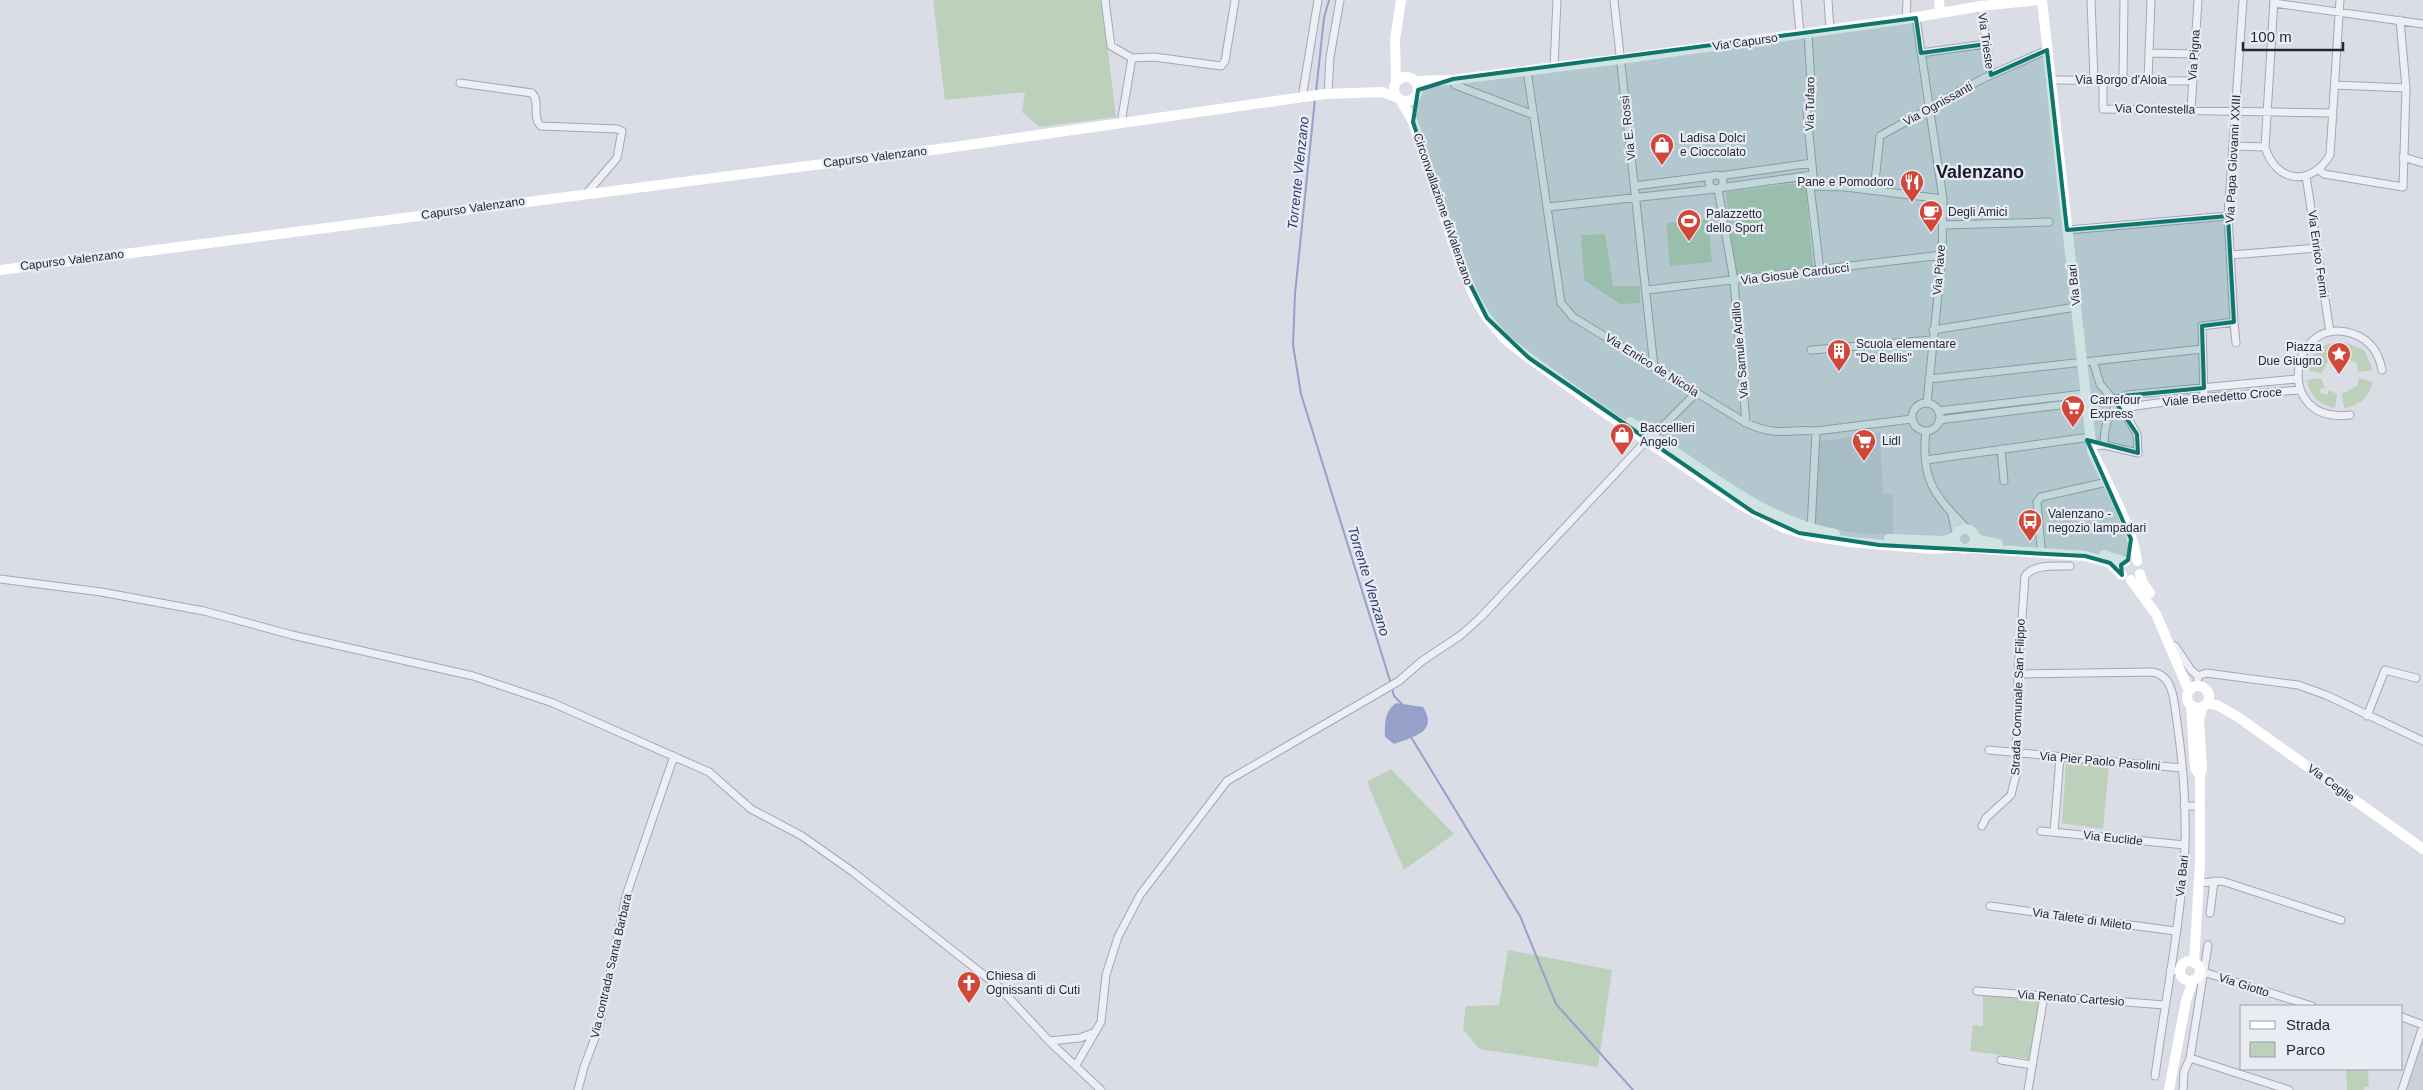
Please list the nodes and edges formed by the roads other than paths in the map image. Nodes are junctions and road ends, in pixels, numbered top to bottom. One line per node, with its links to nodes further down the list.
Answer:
1 (1105, 0): 33 (street)
2 (1235, 0): 33 (street)
3 (1318, 0): 53 (street)
4 (1340, 0): 52 (street)
5 (1401, 0): 35 (main road)
6 (1557, 0): 36 (street)
7 (1614, 0): 34 (street, Via E. Rossi)
8 (1797, 0): 27 (street, Via Tufaro)
9 (1828, 0): 26 (street)
10 (1907, 0): 23 (street, Via Piave)
11 (1939, 0): 22 (main road)
12 (2040, 0): 20 (main road, Via Capurso); 29 (main road, Via Bari)
13 (2091, 0): 41 (street)
14 (2124, 0): 43 (street)
15 (2151, 0): 31 (street)
16 (2198, 0): 32 (street, Via Pigna)
17 (2243, 0): 57 (street, Via Papa Giovanni XXIII)
18 (2340, 0): 21 (street)
19 (2274, 2): 21 (street); 58 (street)
20 (1981, 6): 22 (main road, Via Capurso); 28 (street, Via Trieste)
21 (2340, 12): 24 (street); 48 (street)
22 (1940, 13): 23 (main road, Via Capurso)
23 (1911, 18): 26 (main road, Via Capurso); 30 (street, Via Piave)
24 (2400, 20): 25 (street); 50 (street)
25 (2423, 24)
26 (1830, 30): 27 (main road, Via Capurso)
27 (1804, 34): 34 (main road, Via Capurso); 66 (street, Via Tufaro)
28 (1986, 44): 30 (street); 38 (street, Via Trieste)
29 (2047, 50): 38 (street, Via Ognissanti); 40 (main road, Via Bari)
30 (1921, 53): 55 (street, Via Piave)
31 (2149, 53): 32 (street); 44 (street)
32 (2195, 54): 45 (street, Via Pigna)
33 (1132, 58): 62 (street)
34 (1621, 58): 36 (main road, Via Capurso); 76 (street, Via E. Rossi)
35 (1395, 59): 47 (main road); 49 (main road)
36 (1554, 67): 37 (main road, Via Capurso)
37 (1527, 70): 39 (main road, Via Capurso); 60 (street)
38 (1990, 75): 55 (street, Via Ognissanti)
39 (1452, 80): 49 (main road, Via Capurso); 60 (street)
40 (2050, 80): 41 (street, Via Borgo d'Aloia); 88 (main road, Via Bari)
41 (2094, 80): 42 (street, Via Borgo d'Aloia)
42 (2103, 80): 43 (street, Via Borgo d'Aloia); 56 (street, Via Contestella)
43 (2123, 80): 44 (street, Via Borgo d'Aloia)
44 (2148, 80): 45 (street, Via Borgo d'Aloia)
45 (2193, 81): 56 (street, Via Pigna)
46 (460, 83): 80 (street)
47 (1395, 84): 49 (main road); 51 (main road); 54 (main road, Circonvallazione di Valenzano)
48 (2335, 86): 50 (street); 59 (street)
49 (1413, 87): 54 (main road); 61 (main road, Circonvallazione di Valenzano)
50 (2406, 88): 65 (street)
51 (1359, 92): 52 (main road, Capurso Valenzano); 54 (main road)
52 (1326, 94): 53 (main road, Capurso Valenzano)
53 (1304, 97): 62 (main road, Capurso Valenzano)
54 (1399, 99): 61 (main road, Circonvallazione di Valenzano)
55 (1929, 110): 79 (street, Via Ognissanti); 83 (street, Via Piave)
56 (2191, 110): 57 (street, Via Contestella)
57 (2236, 111): 58 (street, Via Contestella); 63 (street, Via Papa Giovanni XXIII)
58 (2267, 112): 59 (street); 64 (street)
59 (2333, 113): 69 (street)
60 (1534, 115): 84 (street)
61 (1413, 122): 123 (main road, Circonvallazione di Valenzano)
62 (1121, 123): 80 (main road, Capurso Valenzano)
63 (2234, 146): 64 (street); 85 (street, Via Papa Giovanni XXIII)
64 (2265, 147): 73 (street)
65 (2404, 157): 67 (street); 69 (street)
66 (1812, 163): 68 (street); 70 (street, Via Tufaro)
67 (2423, 163)
68 (1790, 165): 72 (street); 74 (street)
69 (2319, 170): 73 (street)
70 (1813, 175): 74 (street); 77 (street)
71 (1712, 176): 72 (street); 75 (street); 78 (street)
72 (1720, 176): 78 (street)
73 (2306, 176): 89 (street, Via Enrico Fermi)
74 (1792, 178): 78 (street)
75 (1652, 183): 76 (street); 81 (street)
76 (1634, 186): 82 (street, Via E. Rossi)
77 (1810, 186): 79 (street); 93 (street)
78 (1717, 188): 81 (street); 94 (street, Via Samule Ardillo)
79 (1874, 190): 83 (street)
80 (587, 193): 92 (main road, Capurso Valenzano)
81 (1654, 195): 82 (street)
82 (1635, 197): 84 (street); 95 (street, Via E. Rossi)
83 (1943, 199): 87 (street, Via Piave)
84 (1548, 207): 105 (street, Via Enrico de Nicola)
85 (2228, 216): 88 (street); 91 (street, Via Papa Giovanni XXIII)
86 (2048, 222): 87 (street)
87 (1943, 225): 90 (street, Via Piave)
88 (2068, 230): 96 (main road, Via Bari)
89 (2318, 248): 91 (street); 99 (street, Via Enrico Fermi)
90 (1942, 255): 93 (street, Via Giosuè Carducci); 98 (street, Via Piave)
91 (2230, 256): 97 (street, Via Papa Giovanni XXIII)
92 (0, 270)
93 (1820, 271): 94 (street, Via Giosuè Carducci)
94 (1734, 281): 95 (street, Via Giosuè Carducci); 120 (street, Via Samule Ardillo)
95 (1647, 290): 105 (street, Via E. Rossi)
96 (2076, 307): 98 (street); 104 (main road, Via Bari)
97 (2234, 322): 101 (street, Via Papa Giovanni XXIII); 102 (street)
98 (1933, 330): 100 (street, Via Piave)
99 (2330, 332): 106 (street); 108 (street)
100 (1932, 340): 103 (street); 107 (street, Via Piave)
101 (2236, 343)
102 (2202, 349): 104 (street); 109 (street)
103 (1811, 350)
104 (2088, 362): 107 (street); 112 (main road, Via Bari); 115 (street)
105 (1654, 367): 111 (street, Via Enrico de Nicola)
106 (2382, 370)
107 (1929, 379): 114 (street, Via Piave)
108 (2297, 379): 109 (street, Viale Benedetto Croce); 110 (street)
109 (2204, 388): 113 (street); 115 (street, Viale Benedetto Croce)
110 (2300, 390): 113 (street, Viale Benedetto Croce); 117 (street)
111 (1696, 393): 120 (street, Via Enrico de Nicola); 123 (street)
112 (2085, 398): 116 (street); 119 (street); 124 (main road, Via Bari)
113 (2204, 398): 115 (street, Viale Benedetto Croce)
114 (1927, 403): 116 (street); 118 (street)
115 (2118, 404): 125 (street); 125 (street)
116 (1938, 411): 119 (street)
117 (2350, 415)
118 (1912, 419): 121 (street, Via Enrico de Nicola); 122 (street)
119 (1939, 421): 122 (street)
120 (1746, 424): 121 (street, Via Enrico de Nicola)
121 (1816, 431): 131 (street)
122 (1926, 431): 127 (street)
123 (1650, 438): 131 (main road, Circonvallazione di Valenzano); 134 (main road, Circonvallazione di Valenzano); 180 (street)
124 (2091, 442): 125 (street); 126 (street); 129 (main road, Via Bari)
125 (2104, 444)
126 (2001, 449): 127 (street); 128 (street)
127 (1926, 460): 130 (street)
128 (2004, 481)
129 (2107, 482): 135 (street); 136 (main road, Via Bari)
130 (1952, 516): 132 (street); 133 (street)
131 (1811, 529): 133 (main road, Circonvallazione di Valenzano)
132 (1971, 533): 133 (main road); 134 (main road); 135 (main road, Circonvallazione di Valenzano)
133 (1956, 536): 134 (main road)
134 (1965, 548): 135 (main road, Circonvallazione di Valenzano)
135 (2042, 550): 136 (main road, Circonvallazione di Valenzano); 138 (street); 139 (main road, Circonvallazione di Valenzano)
136 (2130, 561): 139 (main road); 139 (main road, Via Bari)
137 (2070, 566): 138 (street)
138 (2042, 567): 141 (street, Strada Comunale San Filippo)
139 (2131, 576): 143 (main road); 143 (main road)
140 (0, 579): 152 (street)
141 (2018, 674): 151 (street, Strada Comunale San Filippo); 154 (street, Via Bari)
142 (2416, 678): 147 (street)
143 (2195, 685): 144 (main road); 145 (main road); 147 (street)
144 (2208, 691): 146 (main road); 148 (main road, Via Ceglie)
145 (2191, 705): 146 (main road); 155 (main road, Via Bari)
146 (2205, 705): 148 (main road, Via Ceglie); 155 (main road, Via Bari)
147 (2367, 716): 149 (street)
148 (2238, 717): 164 (main road, Via Ceglie)
149 (2423, 741)
150 (1989, 750): 151 (street, Via Pier Paolo Pasolini)
151 (2017, 753): 153 (street, Via Pier Paolo Pasolini); 160 (street, Strada Comunale San Filippo)
152 (674, 756): 181 (street); 187 (street, Via contrada Santa Barbara)
153 (2060, 757): 154 (street, Via Pier Paolo Pasolini); 162 (street)
154 (2182, 768): 157 (street, Via Bari)
155 (2200, 776): 156 (main road, Via Bari)
156 (2200, 794): 157 (street); 159 (main road, Via Bari)
157 (2184, 795): 158 (street, Via Bari)
158 (2184, 806): 159 (street); 163 (street, Via Bari)
159 (2200, 806): 166 (main road, Via Bari)
160 (1982, 826)
161 (2041, 831): 162 (street, Via Euclide)
162 (2054, 832): 163 (street, Via Euclide)
163 (2185, 846): 170 (street, Via Bari)
164 (2423, 849)
165 (2214, 881): 166 (street); 168 (street); 169 (street)
166 (2199, 883): 172 (main road, Via Bari)
167 (1990, 906): 170 (street, Via Talete di Mileto)
168 (2210, 913)
169 (2341, 920)
170 (2175, 931): 173 (street, Via Bari)
171 (2208, 945): 172 (street, Via Bari)
172 (2196, 967): 173 (main road, Via Bari); 173 (main road, Via Bari); 177 (street, Via Giotto); 182 (street, Via Bari)
173 (2182, 975): 176 (street, Via Bari); 190 (main road, Via Bari)
174 (1977, 991): 175 (street, Via Renato Cartesio)
175 (2044, 996): 176 (street, Via Renato Cartesio); 184 (street)
176 (2164, 1005): 186 (street, Via Bari)
177 (2309, 1005)
178 (2403, 1017): 179 (street)
179 (2423, 1026): 193 (street)
180 (1094, 1033): 181 (street); 185 (street)
181 (1049, 1041): 185 (street)
182 (2190, 1058): 191 (street, Via Bari); 192 (street)
183 (2001, 1060): 184 (street)
184 (2032, 1064): 189 (street)
185 (1076, 1065): 188 (street)
186 (2155, 1076)
187 (578, 1090)
188 (1101, 1090)
189 (2028, 1090)
190 (2168, 1090)
191 (2183, 1090)
192 (2289, 1090)
193 (2402, 1090)

